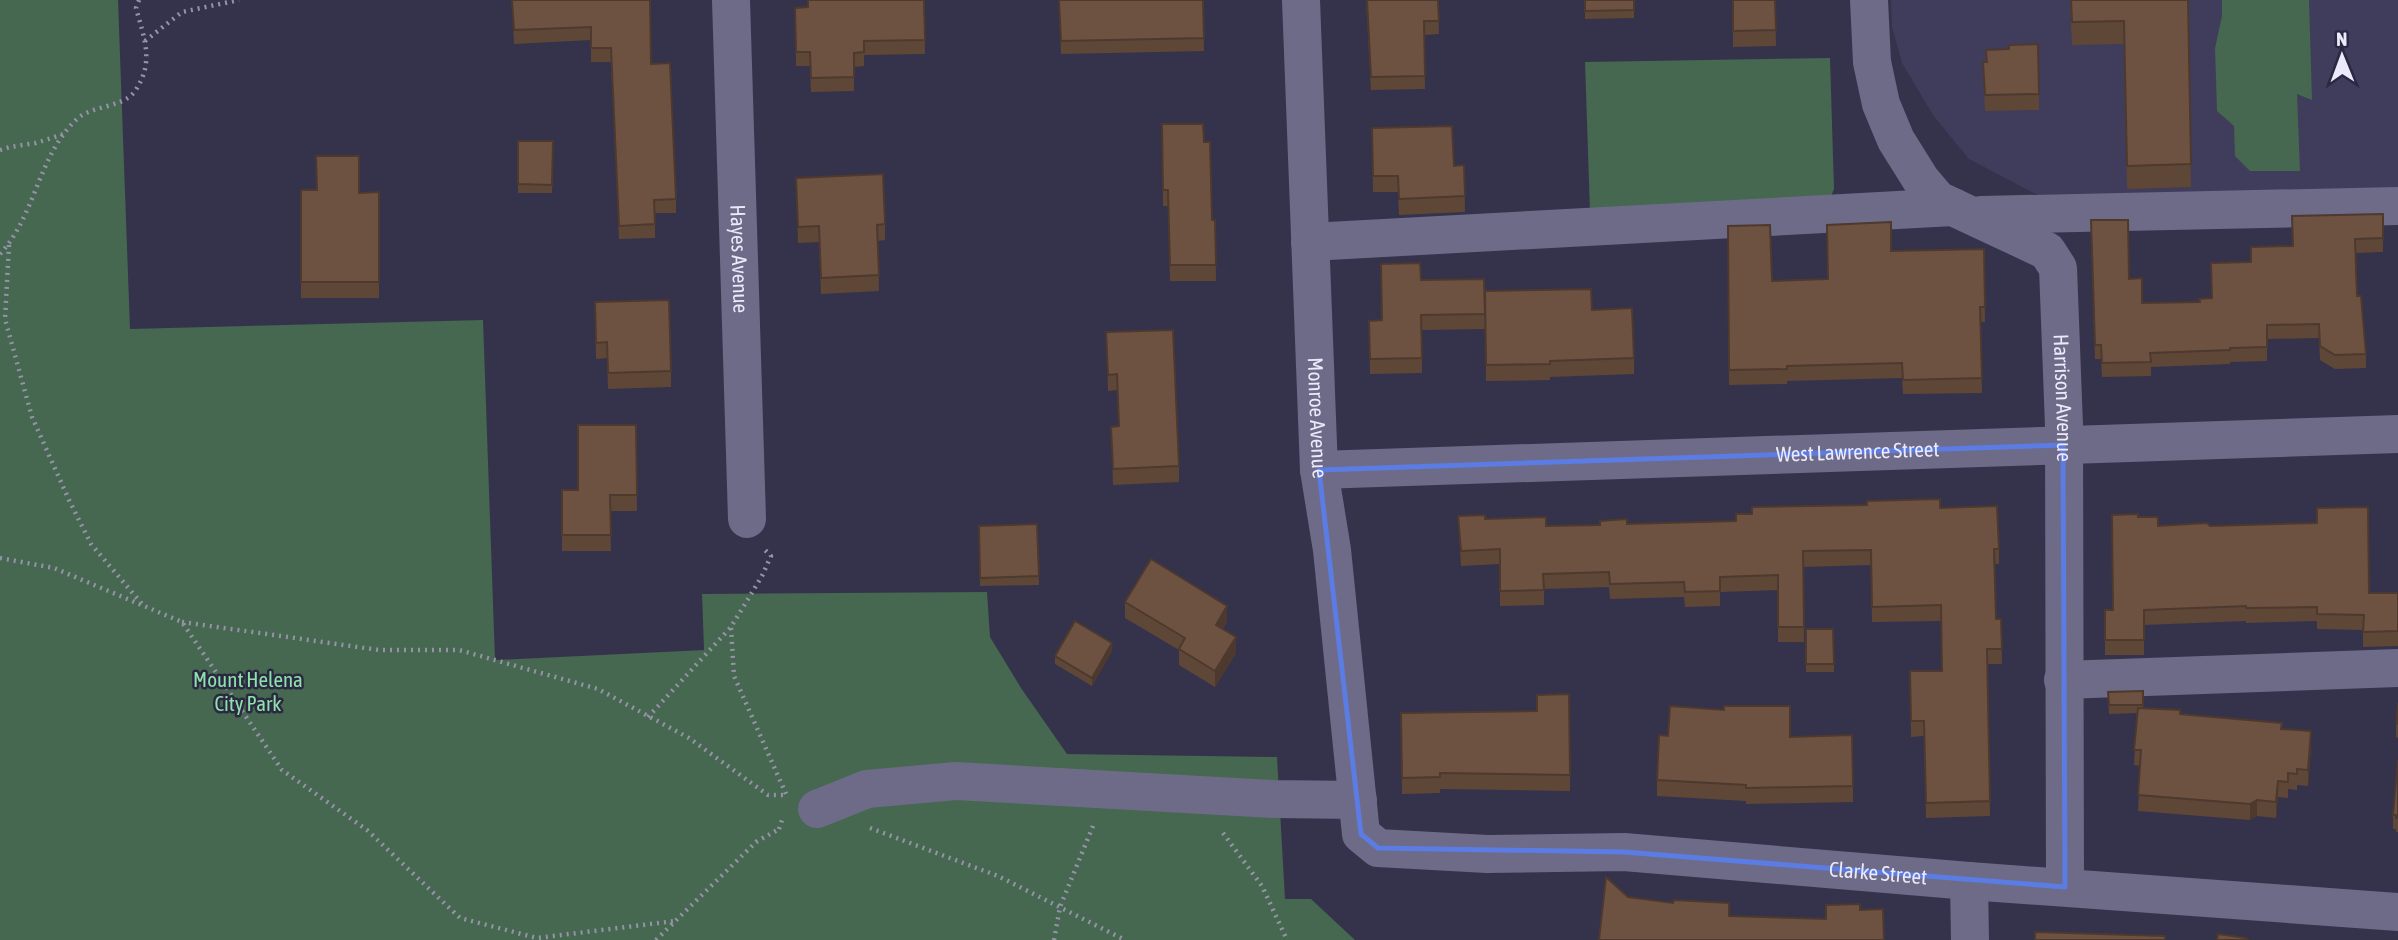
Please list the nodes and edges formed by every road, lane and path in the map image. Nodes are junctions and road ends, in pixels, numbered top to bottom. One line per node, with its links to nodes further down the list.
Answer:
1 (139, 0): 6 (path)
2 (239, 0): 6 (path)
3 (731, 0): 18 (street, Hayes Avenue)
4 (1301, 0): 11 (street, Monroe Avenue)
5 (1869, 0): 10 (street, Harrison Avenue)
6 (145, 41): 7 (path)
7 (65, 134): 8 (path); 12 (path)
8 (0, 150)
9 (2398, 206): 10 (street)
10 (1962, 211): 11 (street); 16 (street, Harrison Avenue)
11 (1310, 242): 17 (street, Monroe Avenue)
12 (9, 244): 13 (path); 14 (path)
13 (0, 254)
14 (3, 321): 20 (path)
15 (2398, 433): 16 (street, West Lawrence Street)
16 (2063, 445): 17 (street, West Lawrence Street); 24 (street, Harrison Avenue)
17 (1319, 470): 29 (street, Monroe Avenue)
18 (747, 519): 22 (path)
19 (0, 558): 20 (path)
20 (144, 607): 21 (path)
21 (182, 622): 25 (path); 34 (path)
22 (731, 627): 25 (path); 28 (path)
23 (2398, 668): 24 (street)
24 (2063, 680): 32 (street, Harrison Avenue)
25 (648, 717): 28 (path)
26 (1119, 790): 27 (street); 28 (street); 33 (path)
27 (1194, 795): 29 (street); 39 (path)
28 (793, 804): 30 (path); 30 (path); 33 (path)
29 (1359, 817): 31 (street, Clarke Street)
30 (779, 829): 34 (path)
31 (1969, 881): 32 (street, Clarke Street); 40 (street)
32 (2065, 887): 35 (street, Clarke Street)
33 (1060, 907): 37 (path); 38 (path)
34 (675, 921): 36 (path)
35 (2376, 921)
36 (656, 940)
37 (1054, 940)
38 (1125, 940)
39 (1287, 940)
40 (1970, 940)

